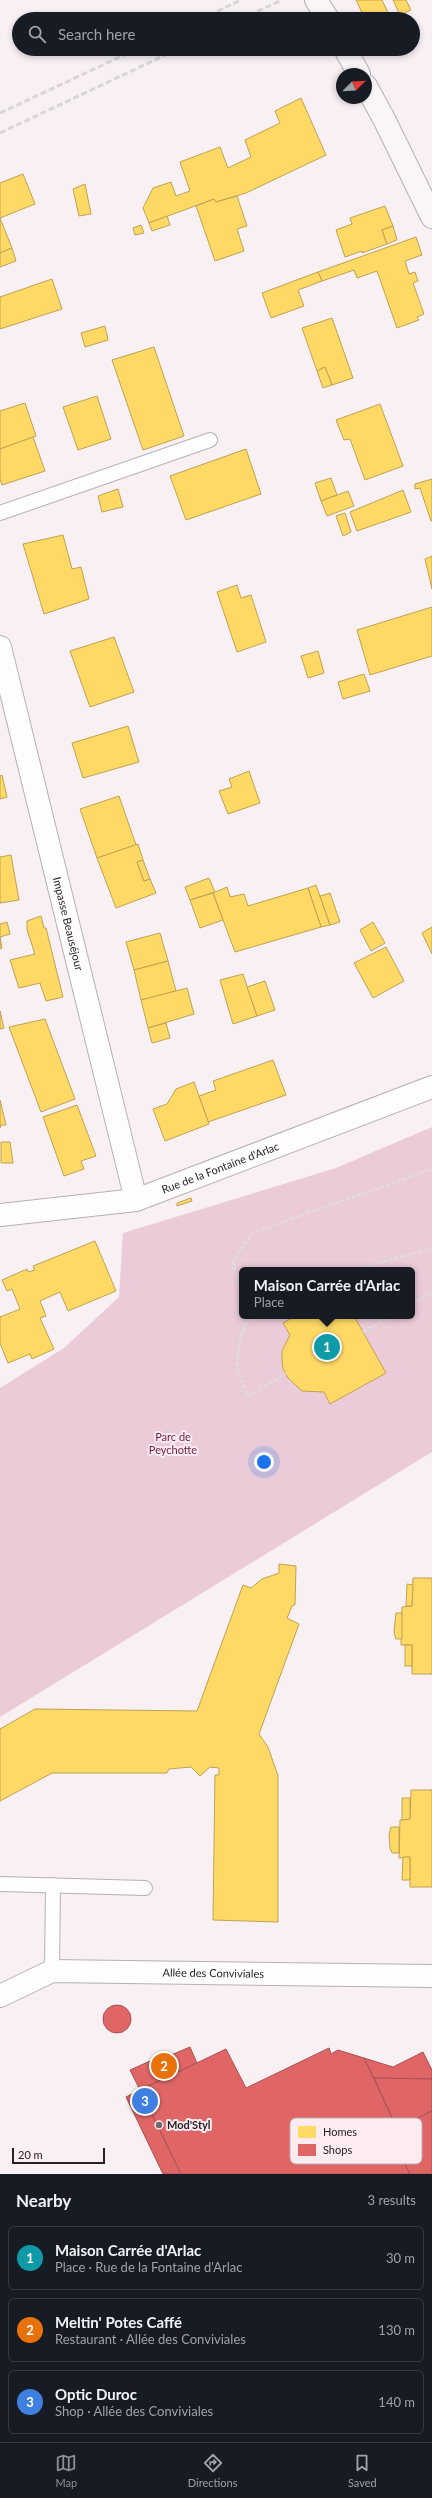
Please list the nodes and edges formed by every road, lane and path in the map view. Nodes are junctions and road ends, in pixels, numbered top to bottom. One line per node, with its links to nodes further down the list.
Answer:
1 (316, 0): 2 (street)
2 (324, 12)
3 (349, 56): 4 (street)
4 (356, 68)
5 (372, 97): 6 (street)
6 (432, 217)
7 (210, 440): 8 (lane)
8 (0, 513)
9 (0, 647): 12 (street, Impasse Beauséjour)
10 (432, 1087): 12 (street, Rue de la Fontaine d'Arlac)
11 (432, 1169): 16 (path)
12 (136, 1200): 13 (street, Rue de la Fontaine d'Arlac)
13 (0, 1215)
14 (432, 1248): 15 (path)
15 (365, 1267)
16 (239, 1283)
17 (432, 1292): 18 (path)
18 (415, 1302)
19 (245, 1319): 22 (path)
20 (253, 1319): 22 (path)
21 (386, 1319): 23 (path)
22 (246, 1323): 24 (path)
23 (363, 1332)
24 (286, 1374)
25 (0, 1884): 26 (lane)
26 (53, 1885): 27 (lane); 28 (lane)
27 (145, 1888)
28 (52, 1971): 29 (street, Allée des Conviviales); 30 (street, Allée des Conviviales)
29 (432, 1976)
30 (0, 1996)

